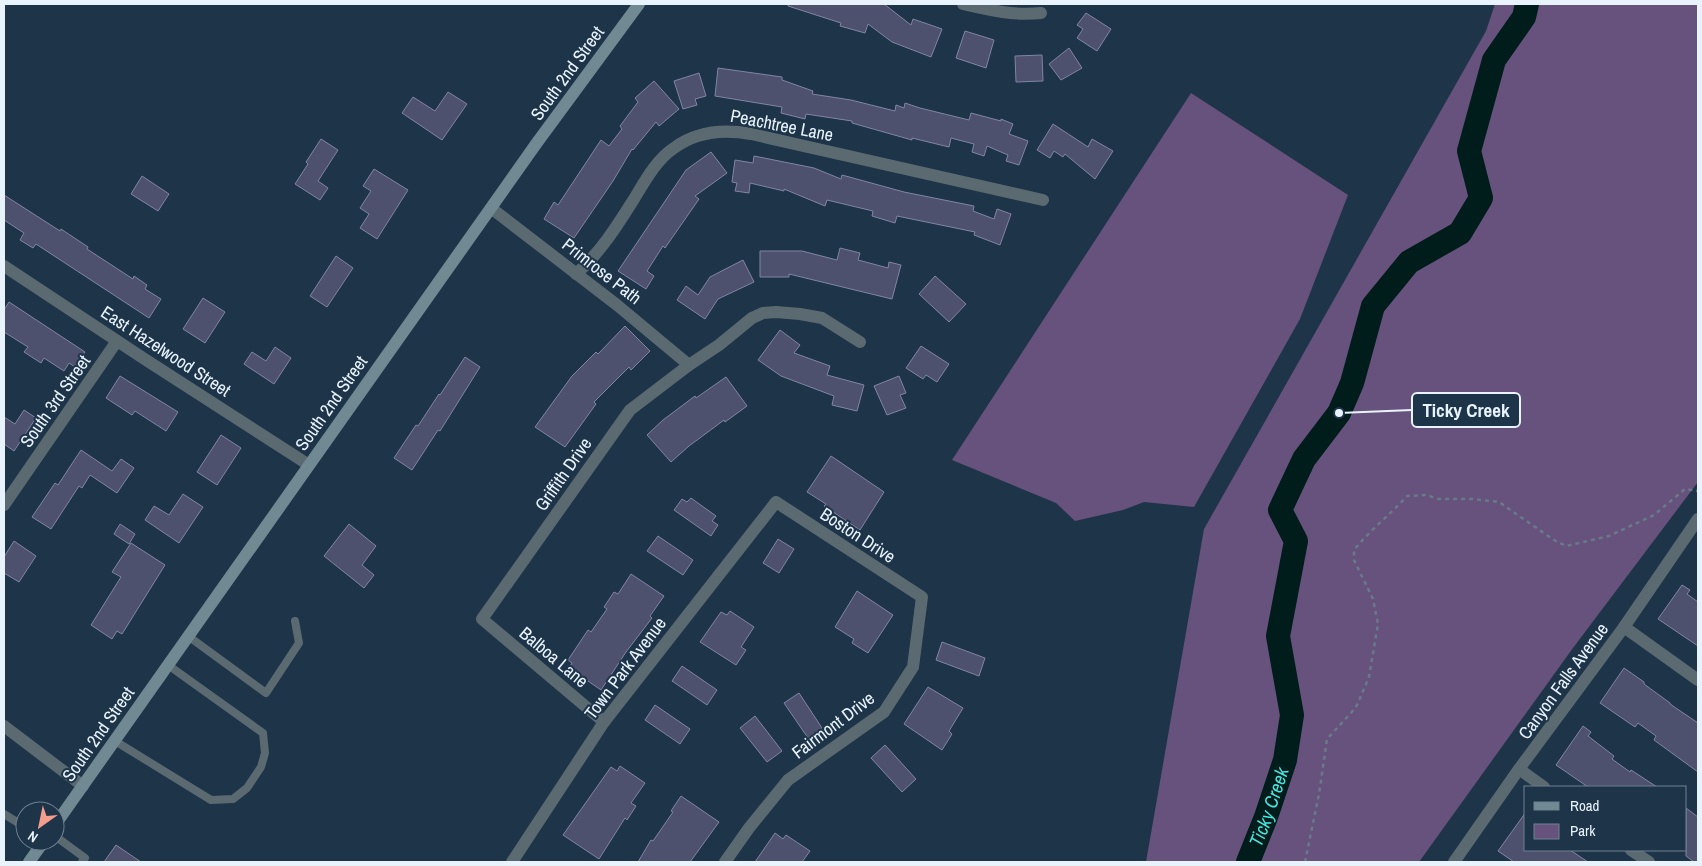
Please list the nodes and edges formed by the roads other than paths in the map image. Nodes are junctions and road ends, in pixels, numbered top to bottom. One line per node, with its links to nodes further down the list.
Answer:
1 (639, 4): 5 (main road, South 2nd Street)
2 (963, 4): 3 (street)
3 (1041, 13)
4 (1043, 200): 7 (street, Peachtree Lane)
5 (491, 208): 7 (street, Primrose Path); 11 (main road, South 2nd Street)
6 (4, 266): 8 (street, East Hazelwood Street)
7 (576, 274): 10 (street, Primrose Path)
8 (117, 341): 11 (street, East Hazelwood Street); 12 (street, South 3rd Street)
9 (860, 342): 10 (street, Griffith Drive)
10 (689, 365): 17 (street, Griffith Drive)
11 (309, 465): 20 (main road, South 2nd Street)
12 (9, 487): 14 (street, South 3rd Street)
13 (776, 502): 16 (street, Boston Drive); 23 (street, Town Park Avenue)
14 (4, 505)
15 (1698, 519): 19 (street, Canyon Falls Avenue)
16 (922, 597): 38 (street, Fairmont Drive)
17 (482, 619): 23 (street, Balboa Lane)
18 (295, 621): 20 (lane)
19 (1624, 627): 22 (street); 26 (street, Canyon Falls Avenue)
20 (188, 636): 21 (main road, South 2nd Street)
21 (168, 665): 25 (main road, South 2nd Street); 25 (lane)
22 (1698, 680)
23 (604, 722): 37 (street, Town Park Avenue)
24 (4, 726): 27 (street)
25 (114, 741): 27 (main road, South 2nd Street)
26 (1519, 770): 28 (street); 39 (street, Canyon Falls Avenue)
27 (83, 786): 29 (main road, South 2nd Street)
28 (1543, 786)
29 (65, 811)
30 (4, 814): 31 (lane)
31 (15, 821)
32 (65, 843): 36 (lane)
33 (37, 851): 35 (main road)
34 (1632, 851): 40 (street)
35 (29, 862)
36 (82, 862)
37 (512, 862)
38 (725, 862)
39 (1454, 862)
40 (1649, 862)

